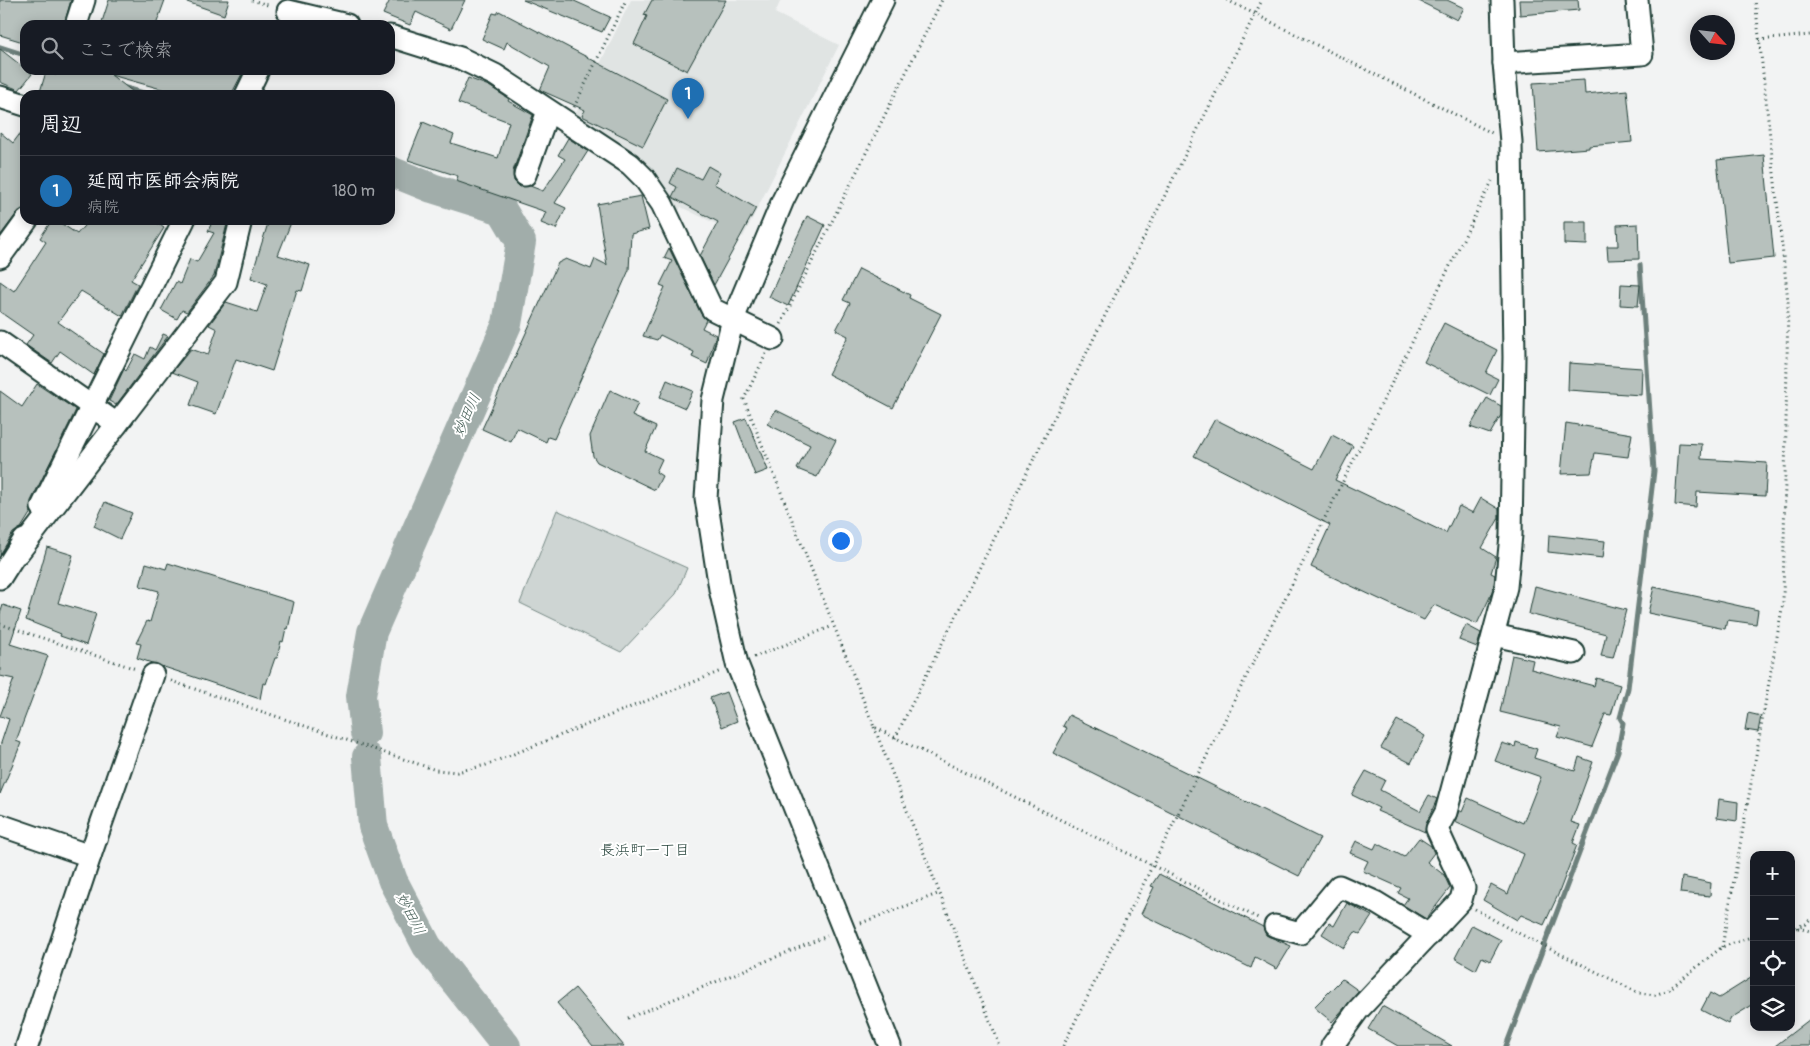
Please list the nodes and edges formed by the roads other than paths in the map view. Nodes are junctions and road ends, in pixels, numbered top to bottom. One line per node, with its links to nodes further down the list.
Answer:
1 (84, 0): 6 (street)
2 (883, 0): 18 (street)
3 (1502, 0): 9 (street)
4 (1637, 0): 9 (street)
5 (287, 12): 7 (street)
6 (78, 20)
7 (324, 20)
8 (395, 38): 12 (street)
9 (1504, 63): 25 (street)
10 (256, 75): 11 (street)
11 (248, 90)
12 (548, 111): 13 (street); 18 (street)
13 (525, 175)
14 (23, 225): 17 (street)
15 (181, 225): 21 (street)
16 (240, 225): 22 (street)
17 (0, 257)
18 (733, 319): 19 (street); 34 (street)
19 (774, 339)
20 (0, 342): 21 (street)
21 (90, 406): 22 (street); 23 (street)
22 (117, 424): 23 (street)
23 (18, 553): 24 (street)
24 (0, 578)
25 (1494, 634): 26 (street); 31 (street)
26 (1574, 653)
27 (154, 675): 29 (street)
28 (0, 825): 29 (street)
29 (90, 856): 33 (street)
30 (1275, 926): 31 (street)
31 (1429, 935): 32 (street)
32 (1334, 1045)
33 (27, 1046)
34 (890, 1046)

